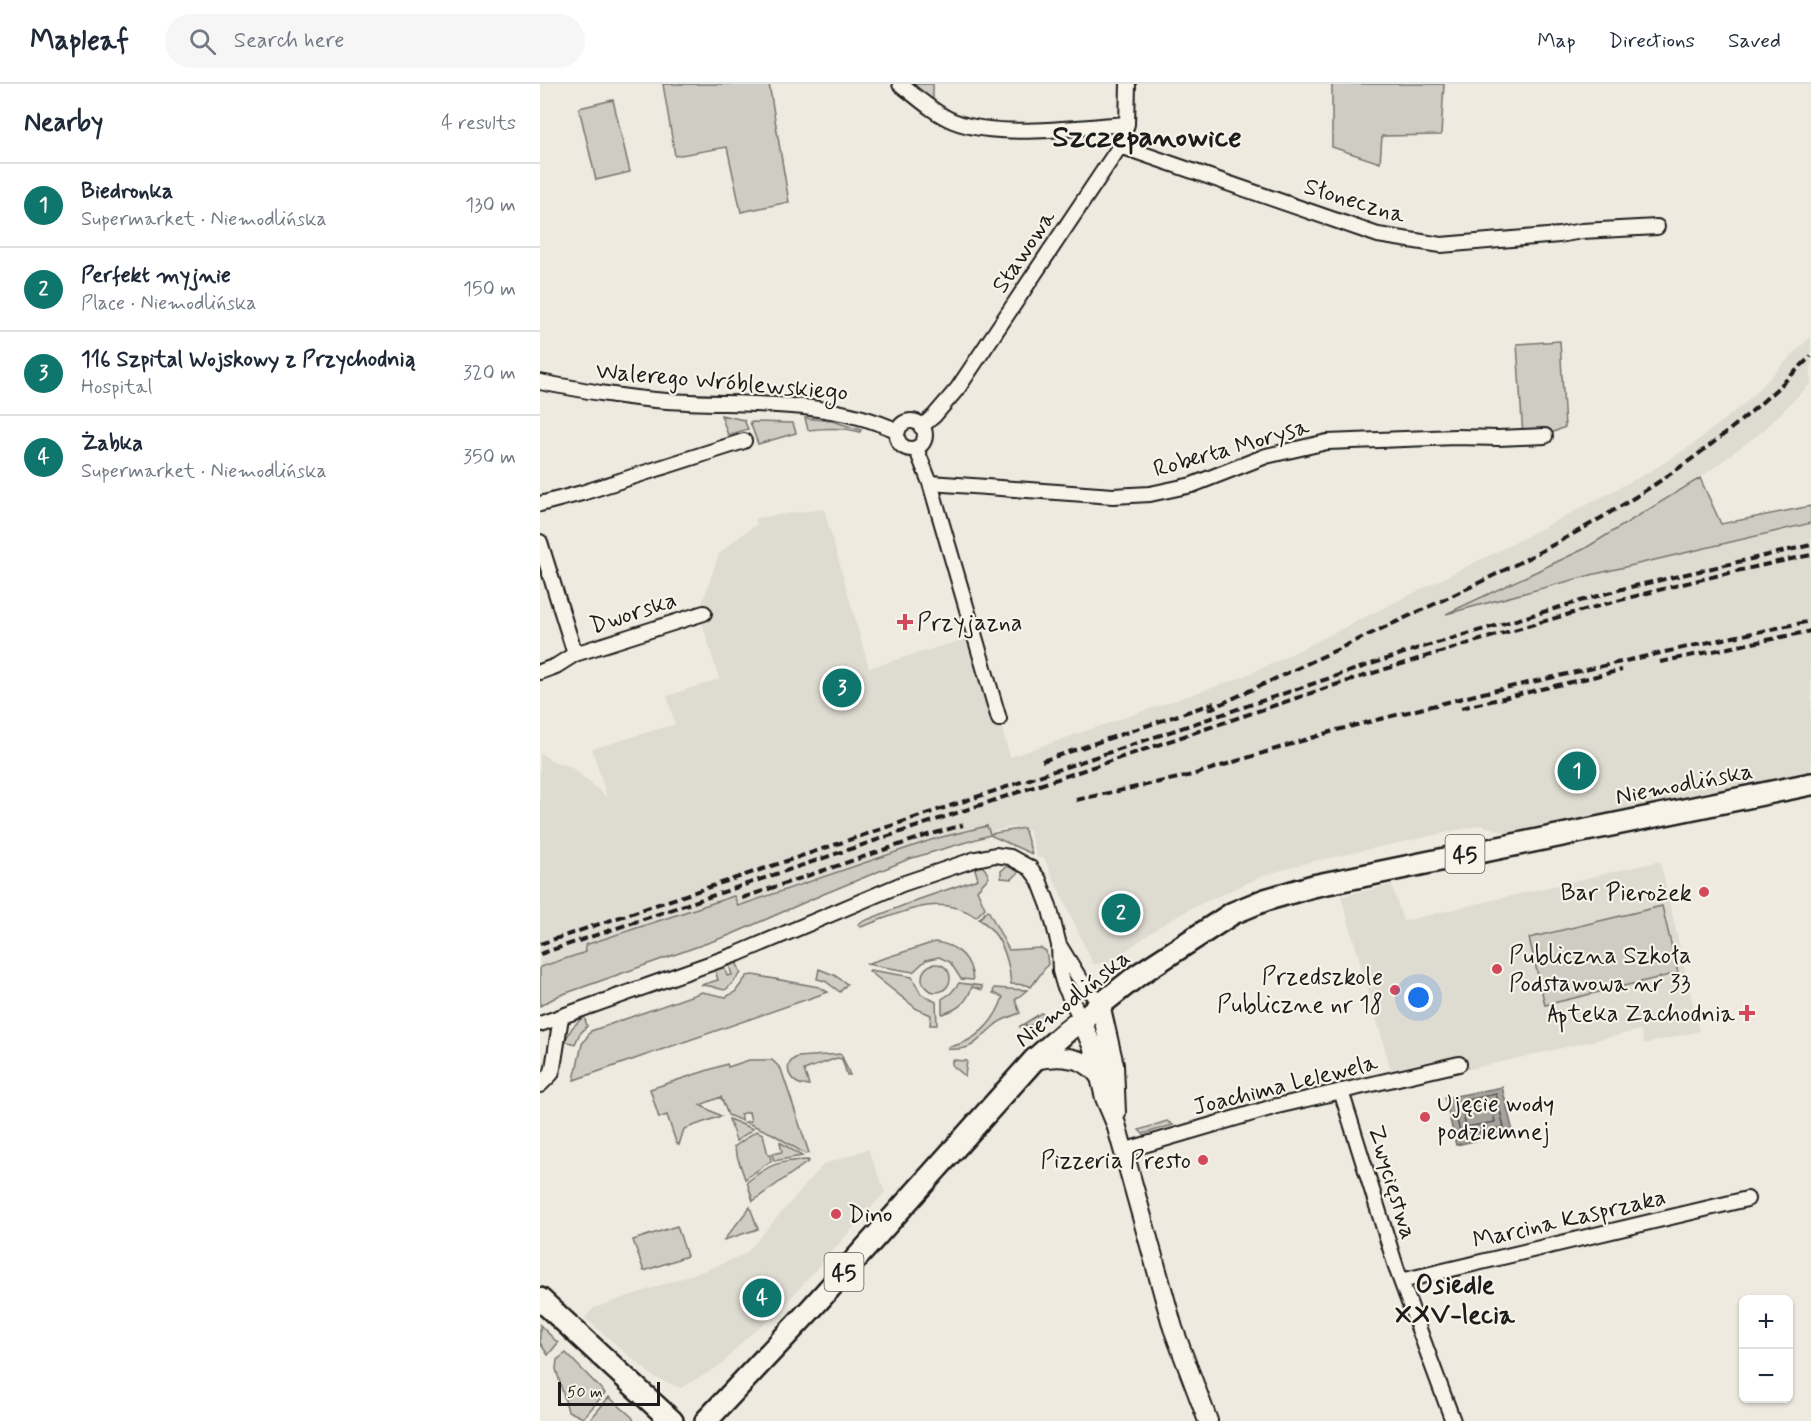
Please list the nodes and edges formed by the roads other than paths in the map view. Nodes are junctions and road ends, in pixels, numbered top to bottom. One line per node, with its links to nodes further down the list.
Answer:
1 (900, 84): 3 (street)
2 (1128, 84): 3 (street, Stawowa)
3 (1127, 124): 4 (street, Stawowa)
4 (1120, 146): 5 (street, Słoneczna); 7 (street, Stawowa)
5 (1657, 227)
6 (540, 382): 8 (street, Walerego Wróblewskiego)
7 (921, 427): 8 (street); 11 (street)
8 (898, 431): 11 (street)
9 (1545, 436): 12 (street, Roberta Morysa)
10 (744, 441): 13 (street)
11 (916, 448): 12 (street)
12 (930, 483): 18 (street)
13 (540, 504)
14 (540, 542): 16 (street, Dworska)
15 (704, 613): 16 (street, Dworska)
16 (575, 654): 17 (street, Dworska)
17 (540, 672)
18 (999, 719)
19 (1811, 784): 21 (main road, Niemodlińska / 45)
20 (1059, 945): 21 (street); 22 (street); 23 (street)
21 (1100, 1004): 23 (main road, Niemodlińska / 45); 30 (street)
22 (561, 1017): 24 (street); 28 (street)
23 (1081, 1019): 25 (main road, Niemodlińska / 45); 27 (street)
24 (540, 1024)
25 (1034, 1060): 27 (street); 36 (main road, Niemodlińska / 45)
26 (1459, 1064): 29 (street, Joachima Lelewela)
27 (1099, 1076): 30 (street)
28 (540, 1085)
29 (1341, 1091): 31 (street, Joachima Lelewela); 33 (street, Zwycięstwa)
30 (1116, 1124): 31 (street)
31 (1123, 1151): 37 (street)
32 (1747, 1199): 33 (street, Marcina Kasprzaka)
33 (1401, 1281): 38 (street, Zwycięstwa)
34 (540, 1299): 35 (main road)
35 (672, 1421)
36 (706, 1421)
37 (1208, 1421)
38 (1453, 1421)

